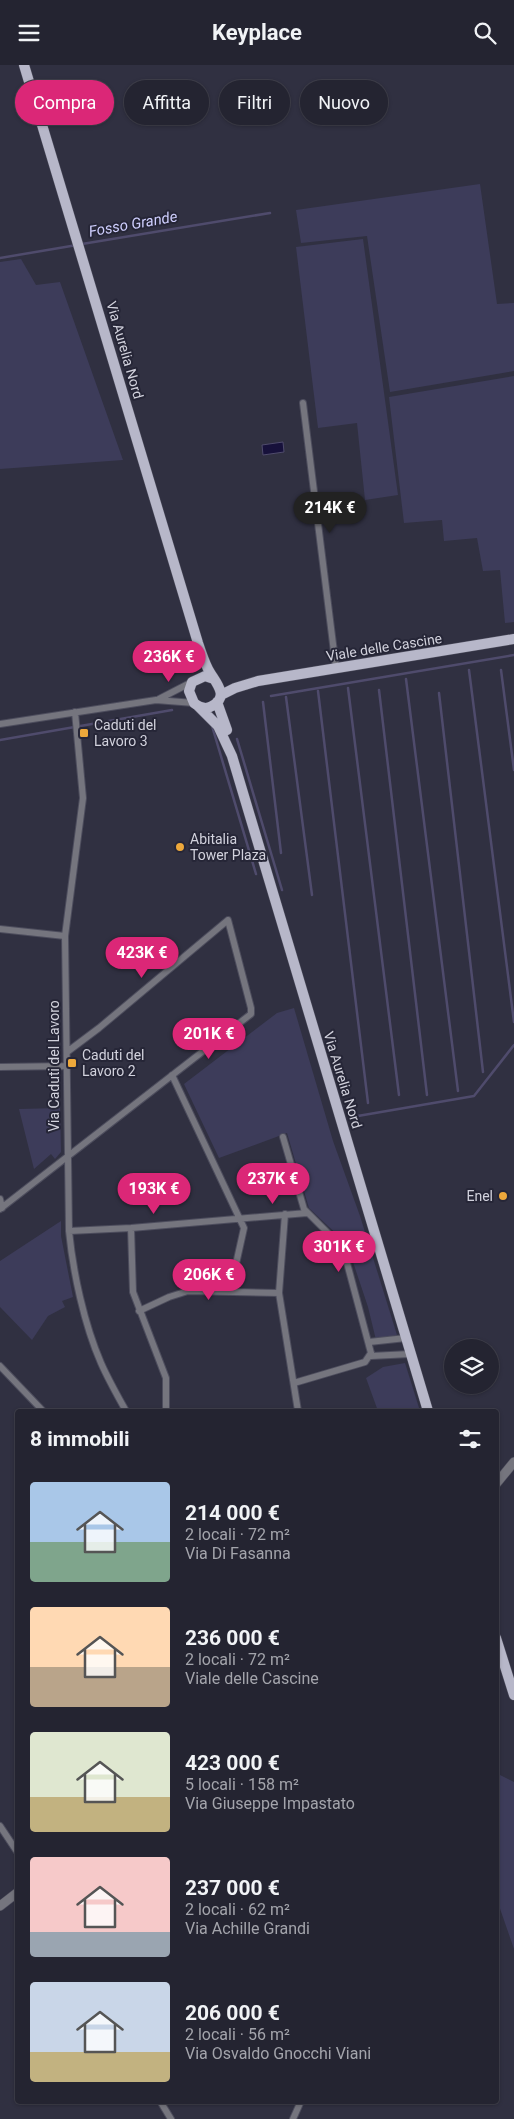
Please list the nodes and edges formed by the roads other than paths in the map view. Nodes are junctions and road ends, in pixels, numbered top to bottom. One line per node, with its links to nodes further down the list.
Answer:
1 (24, 65): 4 (main road, Via Aurelia Nord)
2 (303, 403): 5 (street)
3 (514, 639): 5 (main road, Viale delle Cascine)
4 (198, 643): 6 (main road, Via Aurelia Nord); 7 (main road, Via Aurelia Nord)
5 (336, 668): 8 (main road, Viale delle Cascine)
6 (194, 680): 7 (main road); 10 (street); 11 (main road)
7 (215, 680): 8 (main road, Viale delle Cascine); 9 (main road)
8 (258, 681): 9 (main road, Viale delle Cascine)
9 (219, 699): 11 (main road); 14 (main road, Via Aurelia Nord)
10 (156, 701): 11 (street); 12 (street)
11 (196, 705): 14 (main road, Via Aurelia Nord)
12 (76, 715): 13 (street); 16 (street, Via Caduti del Lavoro)
13 (0, 724)
14 (232, 756): 33 (main road, Via Aurelia Nord)
15 (0, 929): 16 (street)
16 (66, 936): 17 (street, Via Caduti del Lavoro)
17 (67, 1052): 18 (street, Via Caduti del Lavoro); 20 (street)
18 (67, 1066): 19 (street); 22 (street, Via Caduti del Lavoro)
19 (0, 1067)
20 (172, 1075): 22 (street); 27 (street)
21 (283, 1137): 25 (street)
22 (67, 1156): 24 (street); 29 (street, Via Caduti del Lavoro)
23 (0, 1199): 24 (street)
24 (1, 1208)
25 (306, 1213): 26 (street); 34 (street)
26 (285, 1214): 27 (street); 31 (street)
27 (240, 1218): 28 (street); 30 (street)
28 (132, 1228): 29 (street); 32 (street)
29 (69, 1231): 40 (street, Via Caduti del Lavoro)
30 (230, 1291): 31 (street); 32 (street)
31 (279, 1293): 38 (street)
32 (139, 1311): 41 (street)
33 (406, 1338): 34 (street); 35 (main road, Via Aurelia Nord)
34 (369, 1342): 36 (street)
35 (410, 1354): 36 (street); 43 (main road, Via Aurelia Nord)
36 (371, 1356): 38 (street)
37 (0, 1366): 39 (street)
38 (294, 1383): 42 (street)
39 (41, 1409)
40 (125, 1409)
41 (166, 1409)
42 (298, 1409)
43 (427, 1409)
44 (514, 1462): 45 (street)
45 (499, 1480)
46 (499, 1648): 47 (main road)
47 (514, 1695)
48 (0, 1826): 49 (street)
49 (15, 1848)
50 (15, 1894): 51 (street)
51 (0, 1906)
52 (162, 2104): 54 (street)
53 (300, 2104): 55 (street)
54 (171, 2119)
55 (293, 2119)

